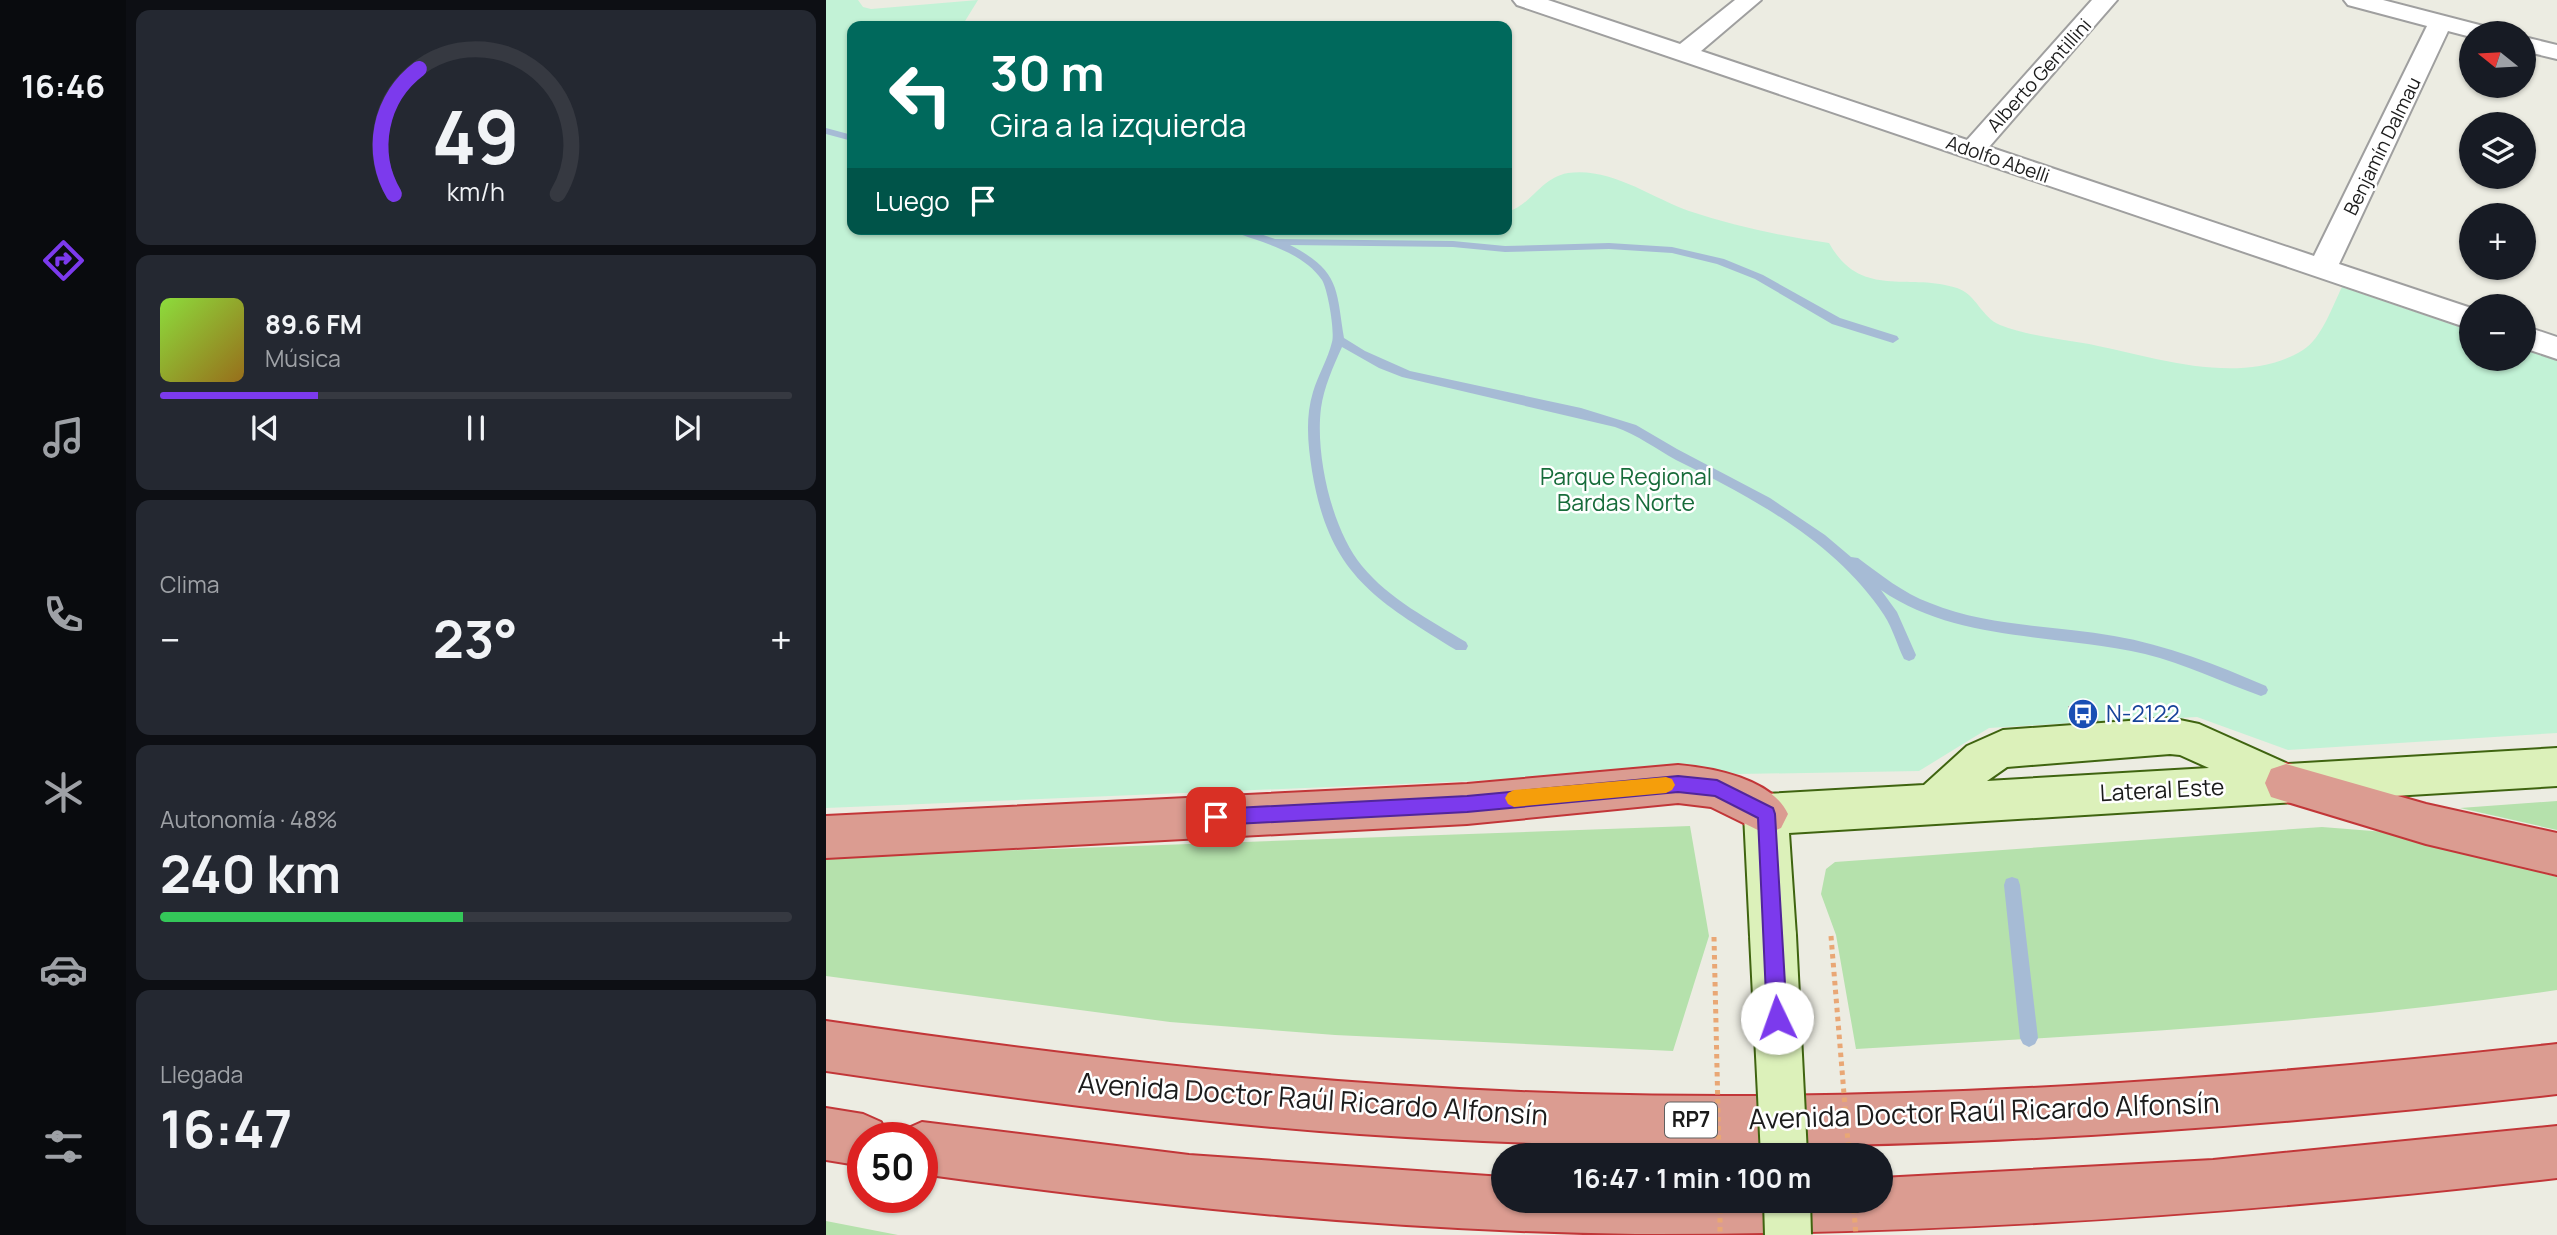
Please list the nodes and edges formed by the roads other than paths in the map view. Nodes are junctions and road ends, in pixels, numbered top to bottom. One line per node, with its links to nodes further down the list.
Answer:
1 (1525, 0): 9 (street, Adolfo Abelli)
2 (1749, 0): 9 (street)
3 (2105, 0): 10 (street, Alberto Gentillini)
4 (2356, 0): 5 (street)
5 (2441, 22): 6 (street); 11 (street, Benjamín Dalmau)
6 (2459, 27)
7 (2536, 47): 8 (street)
8 (2557, 52)
9 (1684, 53): 10 (street, Adolfo Abelli)
10 (1972, 150): 11 (street, Adolfo Abelli)
11 (2322, 269): 12 (street, Adolfo Abelli)
12 (2459, 315)
13 (2536, 341): 14 (street)
14 (2557, 348)
15 (2557, 766): 16 (main road, Lateral Este)
16 (2286, 783): 17 (main road, Lateral Este); 19 (highway)
17 (1766, 814): 18 (highway); 24 (main road, bridge)
18 (826, 837)
19 (2557, 854)
20 (826, 1046): 21 (highway, Avenida Doctor Raúl Ricardo Alfonsín / RP7)
21 (2557, 1069)
22 (826, 1134): 23 (highway)
23 (847, 1137)
24 (1783, 1143)
25 (938, 1150): 26 (highway)
26 (2557, 1152)
27 (1787, 1213): 28 (main road, bridge)
28 (1788, 1235)

